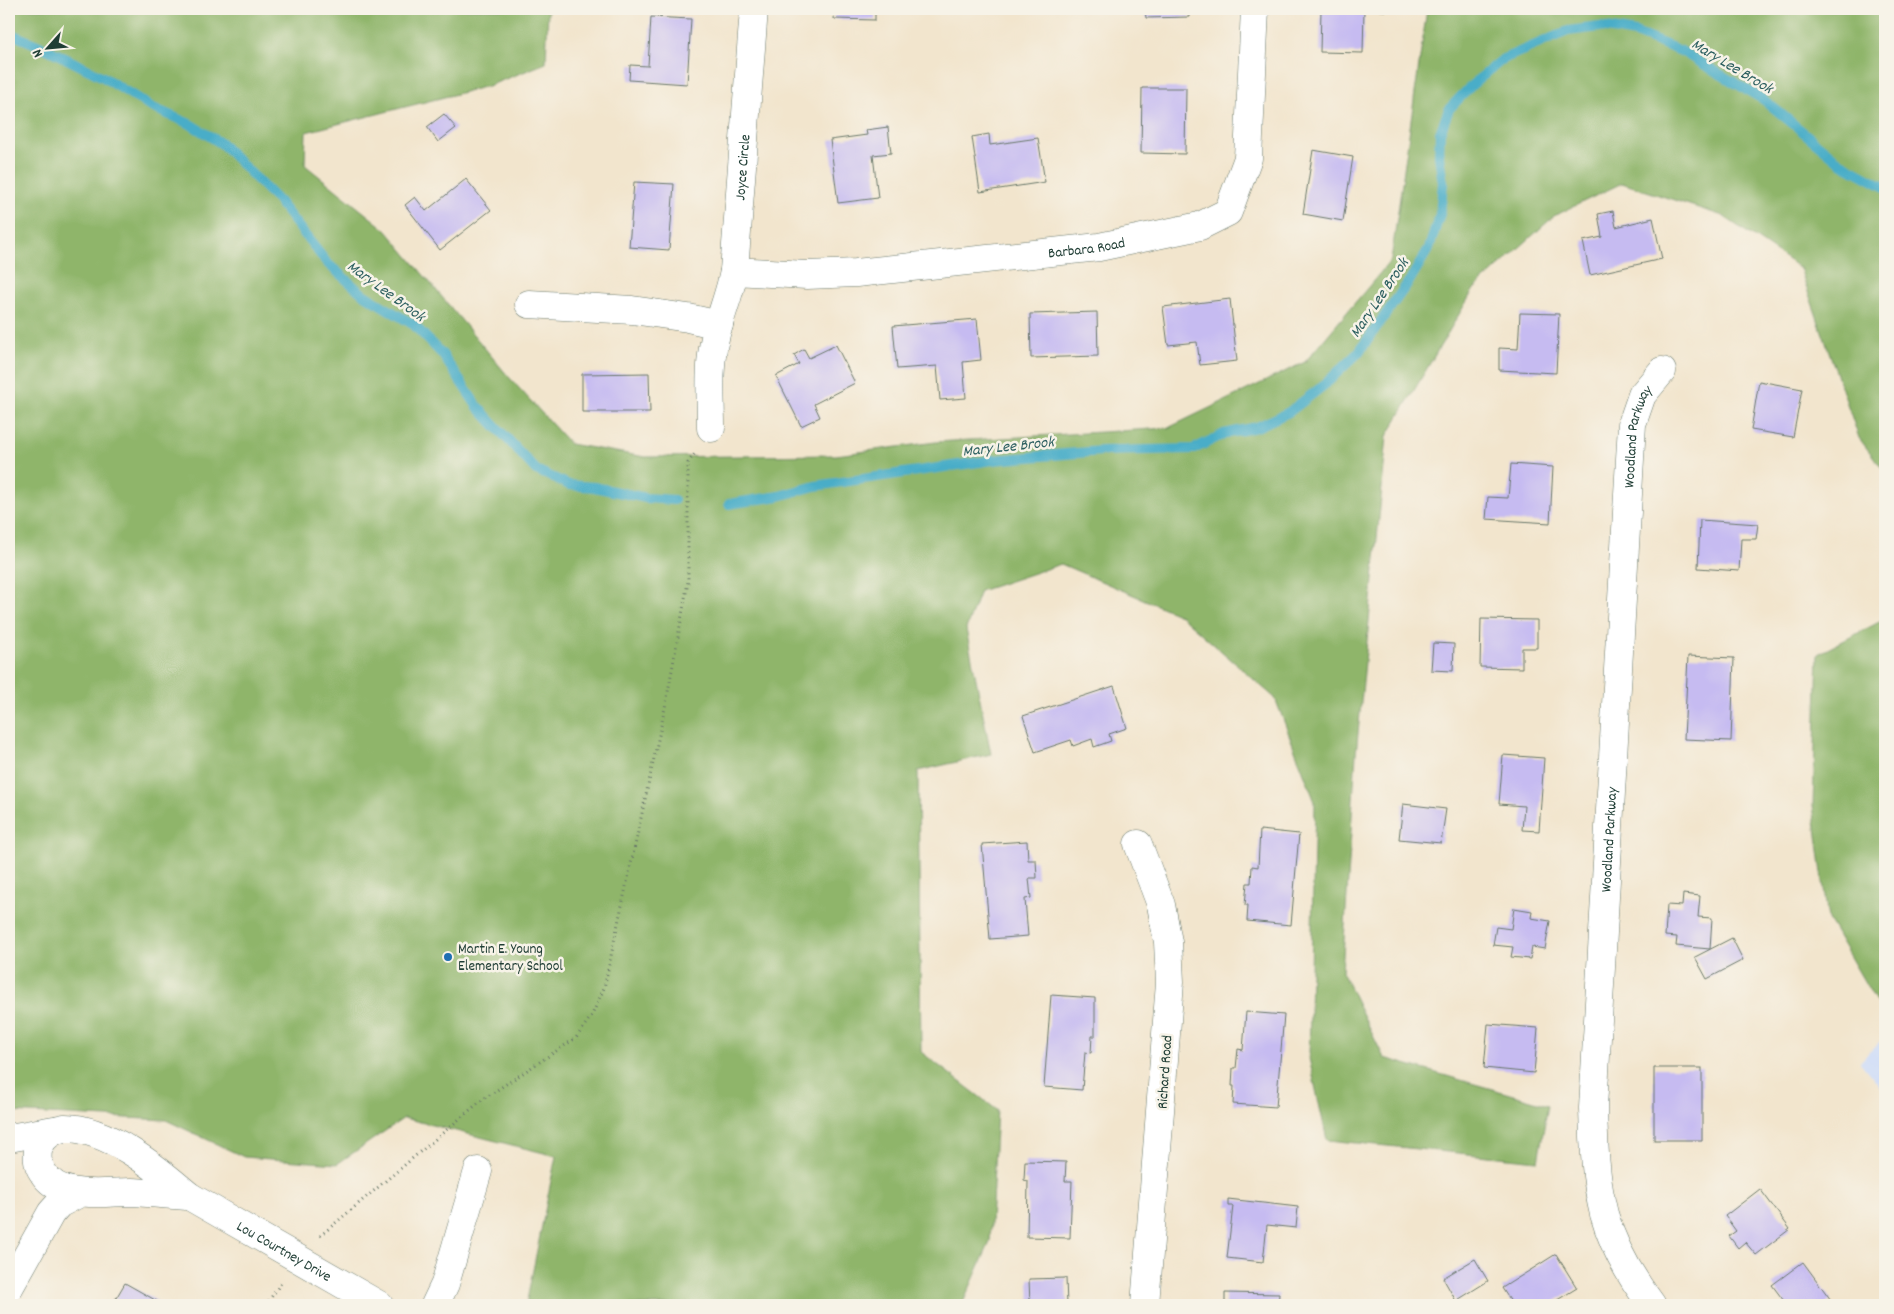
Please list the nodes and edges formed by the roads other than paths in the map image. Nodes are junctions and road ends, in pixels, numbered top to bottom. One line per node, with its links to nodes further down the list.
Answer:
1 (754, 9): 3 (street, Joyce Circle)
2 (1255, 9): 3 (street, Barbara Road)
3 (734, 271): 5 (street, Joyce Circle)
4 (530, 304): 5 (street)
5 (719, 325): 7 (street, Joyce Circle)
6 (1662, 371): 18 (street, Woodland Parkway)
7 (711, 428)
8 (1138, 844): 17 (street, Richard Road)
9 (54, 1130): 10 (street); 12 (street, Lou Courtney Drive); 13 (street, Lou Courtney Drive)
10 (9, 1138)
11 (478, 1171): 16 (street)
12 (80, 1192): 13 (street, Lou Courtney Drive); 14 (street)
13 (190, 1196): 15 (street, Lou Courtney Drive)
14 (9, 1288)
15 (379, 1305)
16 (435, 1305)
17 (1144, 1305)
18 (1652, 1305)

